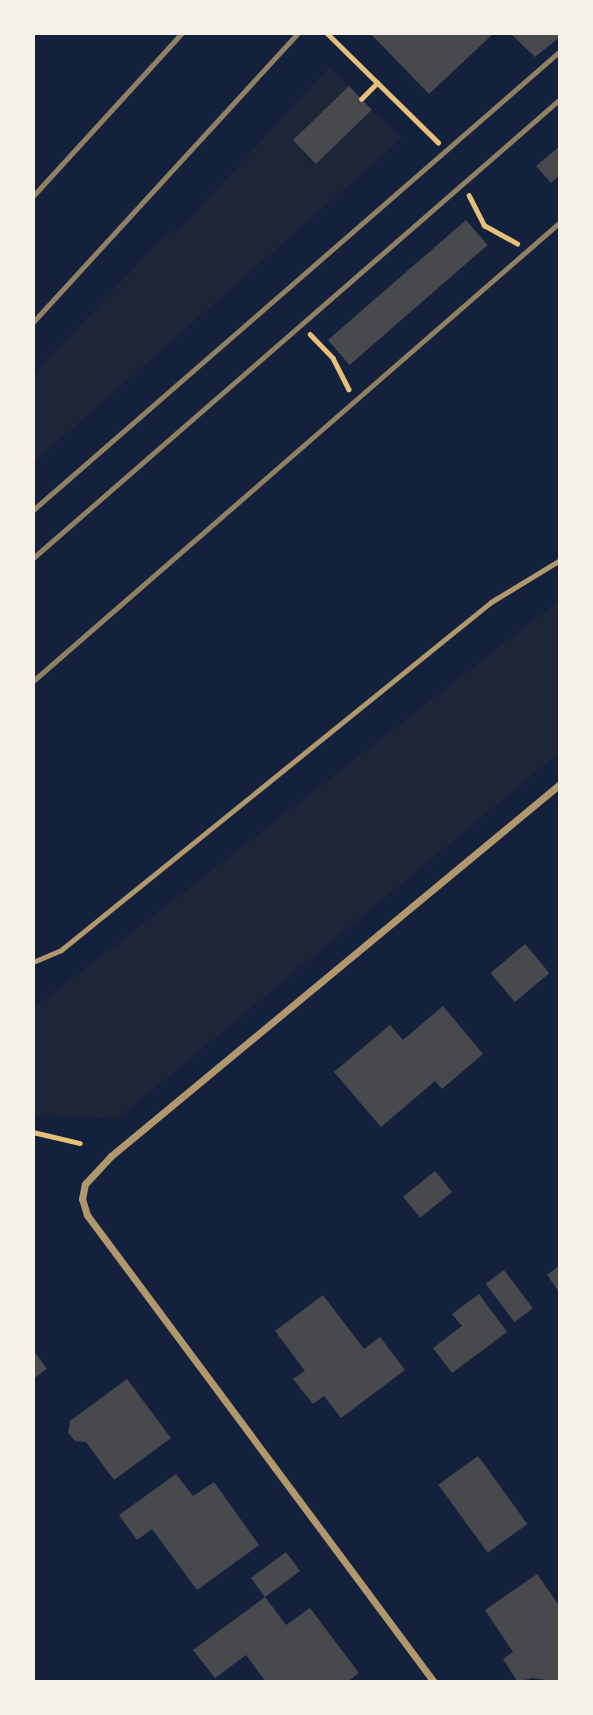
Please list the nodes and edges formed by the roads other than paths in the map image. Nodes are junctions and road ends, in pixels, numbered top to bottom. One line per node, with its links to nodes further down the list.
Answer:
1 (560, 560): 3 (lane)
2 (560, 784): 4 (street)
3 (33, 962)
4 (434, 1682)

